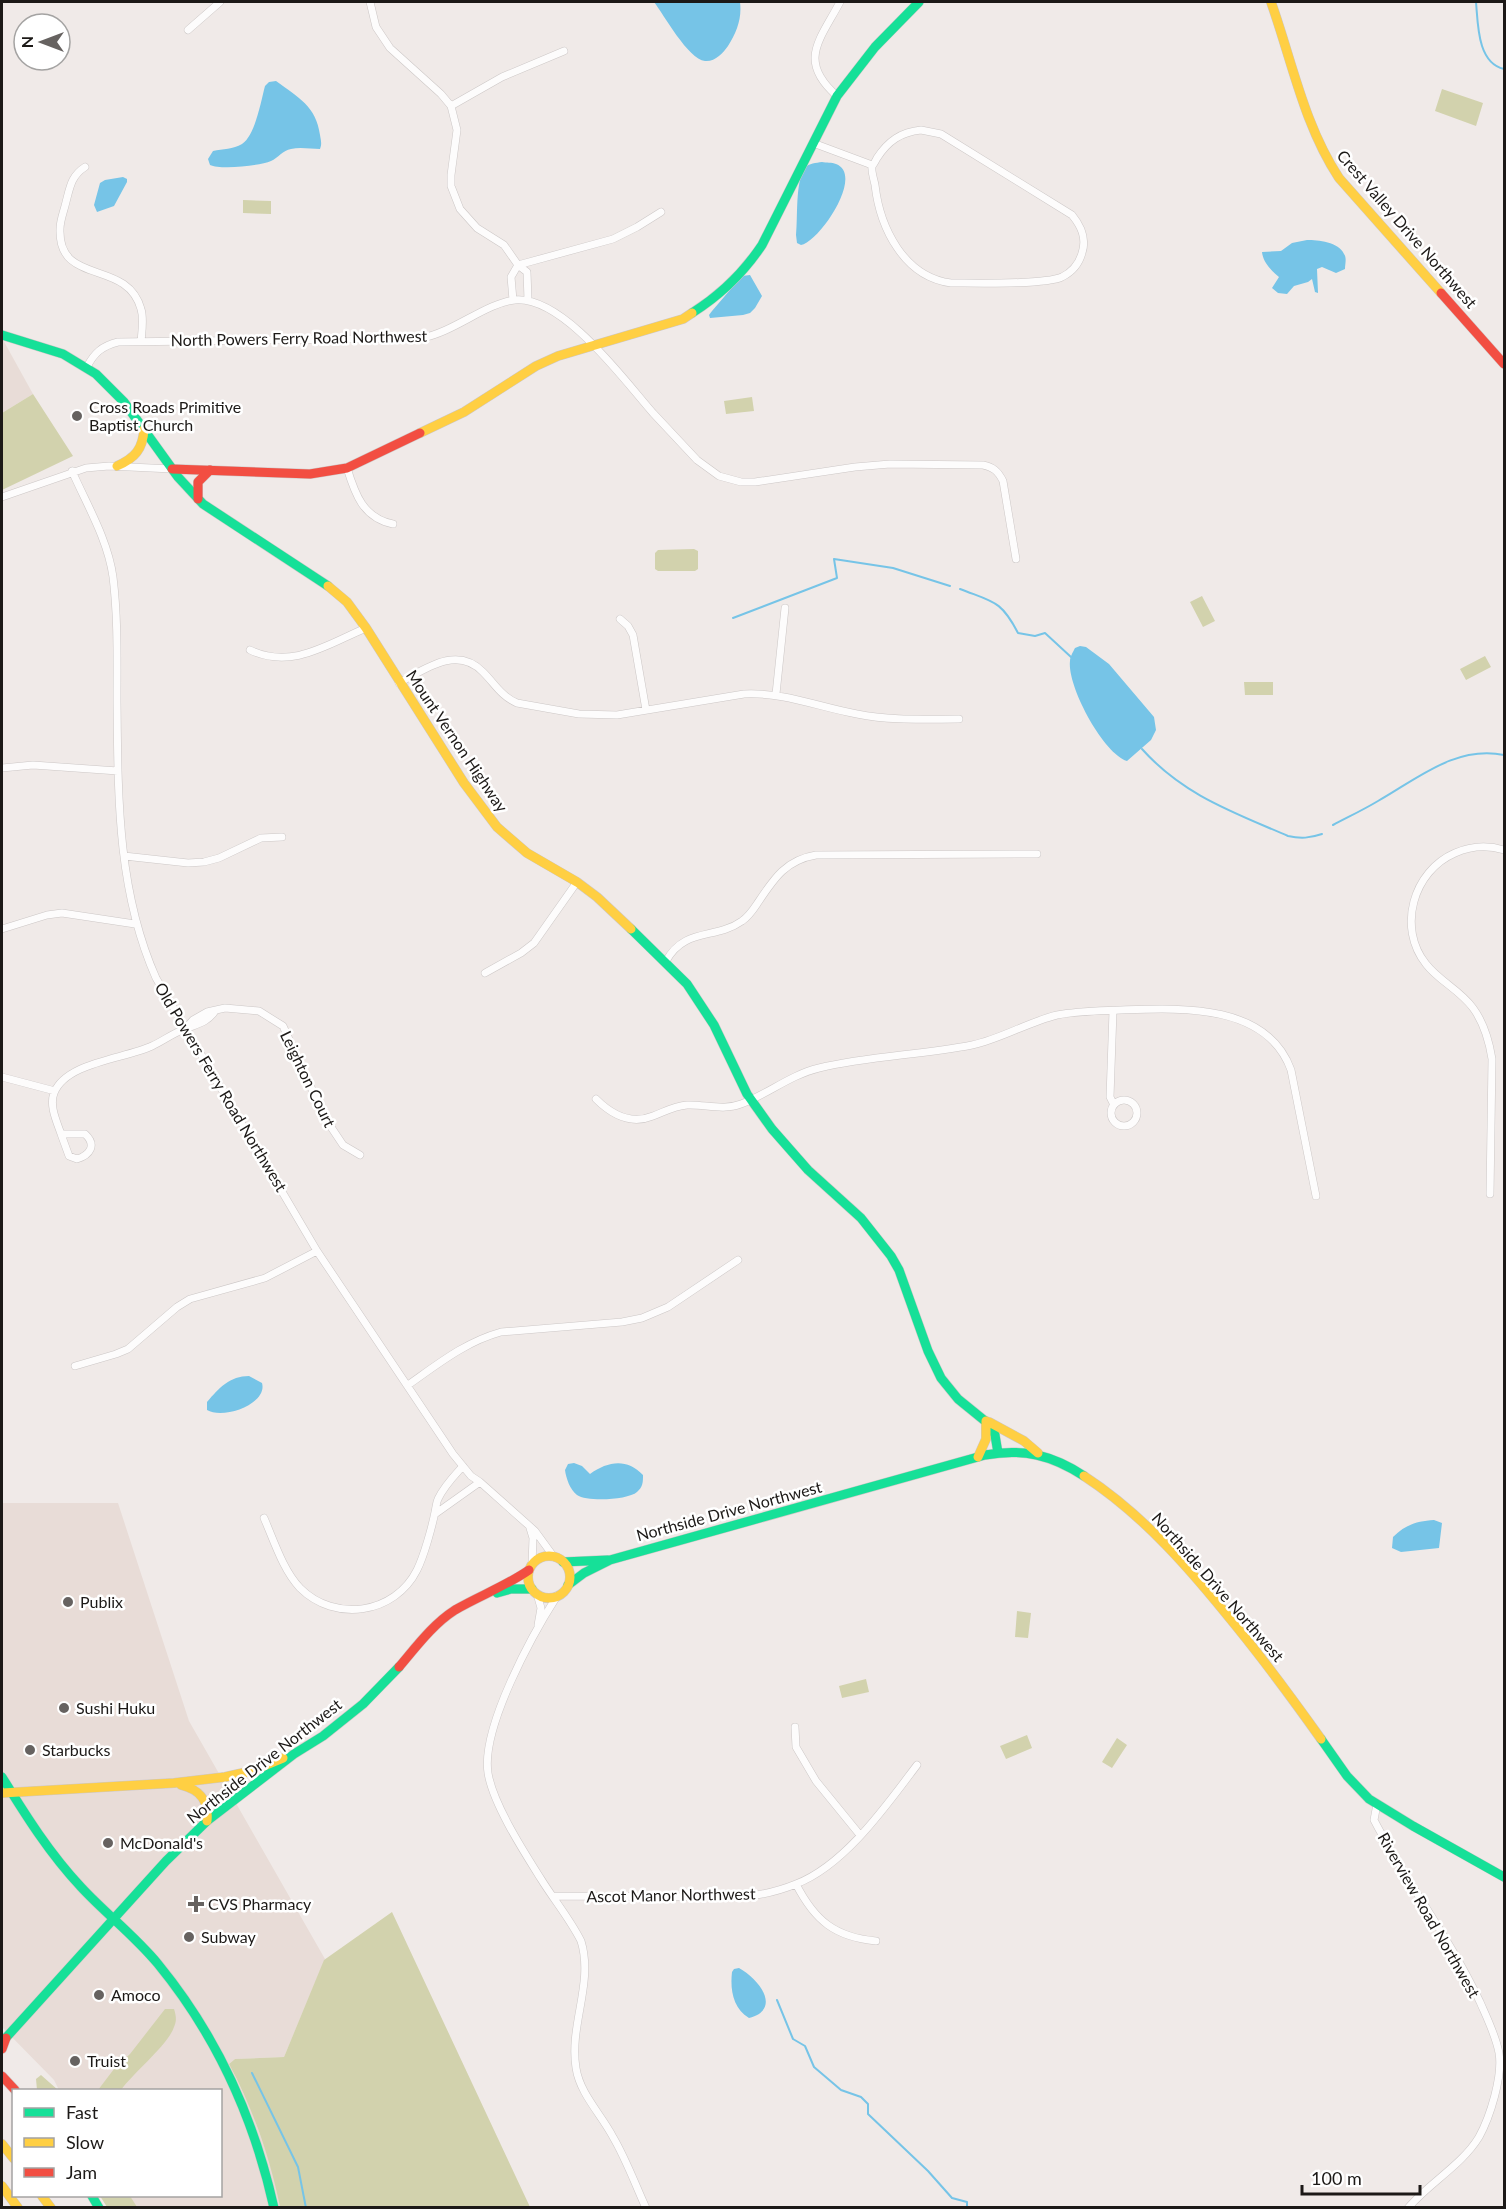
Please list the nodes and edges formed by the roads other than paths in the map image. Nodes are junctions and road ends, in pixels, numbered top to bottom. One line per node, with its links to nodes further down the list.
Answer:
1 (220, 2): 6 (street)
2 (370, 2): 9 (street)
3 (840, 2): 8 (street)
4 (919, 2): 8 (main road)
5 (1271, 2): 20 (main road, Crest Valley Drive Northwest)
6 (188, 30)
7 (564, 51): 9 (street)
8 (837, 96): 10 (main road)
9 (451, 106): 14 (street)
10 (813, 143): 11 (street); 19 (main road)
11 (872, 165): 11 (street)
12 (85, 167): 18 (street)
13 (661, 212): 14 (street)
14 (518, 265): 15 (street); 16 (street)
15 (513, 300): 16 (street, North Powers Ferry Road Northwest); 18 (street, North Powers Ferry Road Northwest)
16 (528, 300): 19 (street, North Powers Ferry Road Northwest)
17 (2, 335): 21 (main road)
18 (141, 341): 21 (street, North Powers Ferry Road Northwest)
19 (595, 345): 24 (main road); 31 (street, North Powers Ferry Road Northwest)
20 (1504, 364)
21 (87, 367): 22 (main road, Mount Vernon Highway)
22 (144, 429): 23 (main road); 25 (main road, Mount Vernon Highway)
23 (117, 466): 25 (street); 27 (street)
24 (347, 468): 26 (main road); 30 (street)
25 (172, 469): 26 (main road); 29 (main road, Mount Vernon Highway)
26 (210, 470): 29 (main road)
27 (72, 471): 28 (street); 41 (street, Old Powers Ferry Road Northwest)
28 (2, 497)
29 (198, 499): 34 (main road, Mount Vernon Highway)
30 (393, 524)
31 (1016, 559)
32 (785, 608): 37 (street)
33 (620, 619): 38 (street)
34 (366, 628): 35 (street); 36 (main road, Mount Vernon Highway)
35 (250, 650)
36 (399, 683): 38 (street); 46 (main road, Mount Vernon Highway)
37 (776, 694): 38 (street); 39 (street)
38 (646, 710)
39 (959, 719)
40 (2, 768): 41 (street)
41 (118, 771): 45 (street, Old Powers Ferry Road Northwest)
42 (282, 837): 45 (street)
43 (1504, 850): 60 (street)
44 (1037, 854): 49 (street)
45 (124, 856): 47 (street, Old Powers Ferry Road Northwest)
46 (577, 882): 49 (main road, Mount Vernon Highway); 50 (street)
47 (135, 924): 48 (street); 52 (street, Old Powers Ferry Road Northwest)
48 (2, 929)
49 (666, 961): 56 (main road, Mount Vernon Highway)
50 (486, 973)
51 (1113, 1011): 56 (street); 57 (street); 61 (street)
52 (185, 1029): 54 (street, Leighton Court); 59 (street, Leighton Court); 62 (street, Old Powers Ferry Road Northwest)
53 (2, 1077): 54 (street)
54 (55, 1091): 58 (street)
55 (596, 1099): 56 (street)
56 (751, 1100): 66 (main road, Mount Vernon Highway)
57 (1114, 1105)
58 (61, 1134): 58 (street)
59 (360, 1155)
60 (1490, 1194)
61 (1316, 1196)
62 (317, 1251): 64 (street); 65 (street, Old Powers Ferry Road Northwest)
63 (738, 1260): 65 (street)
64 (75, 1366)
65 (408, 1385): 70 (street, Old Powers Ferry Road Northwest)
66 (986, 1421): 67 (main road, Mount Vernon Highway); 68 (main road); 69 (main road)
67 (998, 1453): 68 (main road, Northside Drive Northwest); 69 (main road, Northside Drive Northwest)
68 (1040, 1455): 90 (main road, Northside Drive Northwest)
69 (978, 1457): 76 (main road, Northside Drive Northwest)
70 (463, 1466): 71 (street, Old Powers Ferry Road Northwest); 72 (street)
71 (480, 1482): 72 (street); 74 (street, Old Powers Ferry Road Northwest)
72 (435, 1514): 73 (street)
73 (264, 1518)
74 (530, 1526): 75 (street, Old Powers Ferry Road Northwest); 78 (street)
75 (554, 1557): 77 (main road); 78 (main road)
76 (610, 1560): 77 (main road, Northside Drive Northwest); 79 (main road, Northside Drive Northwest)
77 (563, 1562): 79 (main road)
78 (531, 1567): 80 (main road); 81 (main road, Northside Drive Northwest)
79 (568, 1585): 82 (main road)
80 (535, 1592): 81 (main road, Northside Drive Northwest); 82 (main road); 83 (street)
81 (483, 1596): 85 (main road, Northside Drive Northwest)
82 (557, 1596): 83 (street)
83 (536, 1633): 95 (street)
84 (795, 1726): 92 (street)
85 (294, 1754): 88 (main road); 91 (main road, Northside Drive Northwest)
86 (917, 1765): 92 (street, Ascot Manor Northwest)
87 (2, 1776): 89 (main road)
88 (174, 1783): 89 (main road); 91 (main road)
89 (6, 1792): 96 (main road)
90 (1377, 1804): 93 (main road, Northside Drive Northwest); 108 (street, Riverview Road Northwest)
91 (207, 1821): 96 (main road, Northside Drive Northwest)
92 (860, 1836): 94 (street, Ascot Manor Northwest)
93 (1504, 1877)
94 (796, 1884): 95 (street, Ascot Manor Northwest); 97 (street)
95 (553, 1896): 107 (street)
96 (114, 1917): 98 (main road, Northside Drive Northwest); 106 (main road)
97 (876, 1941)
98 (4, 2041): 99 (main road)
99 (2, 2049)
100 (2, 2076): 101 (main road)
101 (13, 2089)
102 (2, 2144): 103 (main road)
103 (12, 2156)
104 (2, 2186): 105 (main road)
105 (18, 2208)
106 (274, 2208)
107 (646, 2208)
108 (1408, 2208)

